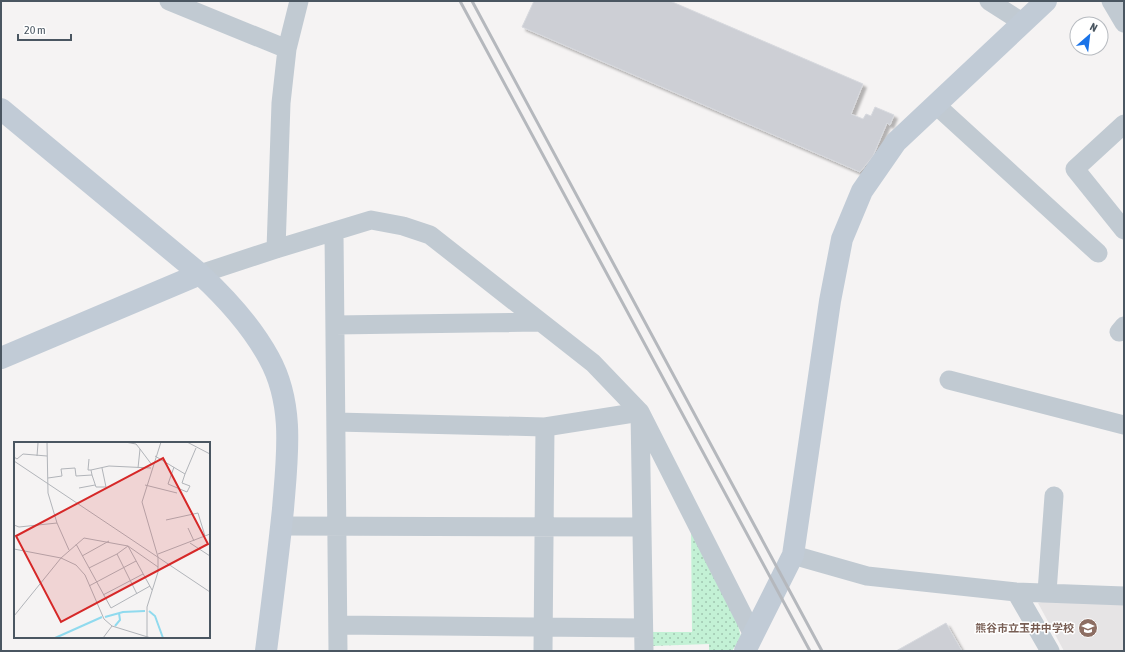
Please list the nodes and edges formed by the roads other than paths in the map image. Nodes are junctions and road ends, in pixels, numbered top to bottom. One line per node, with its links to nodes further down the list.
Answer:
1 (169, 1): 8 (street)
2 (299, 1): 8 (street)
3 (989, 1): 6 (street)
4 (1111, 1): 7 (street)
5 (1043, 2): 6 (street)
6 (1022, 22): 9 (street)
7 (1124, 23)
8 (287, 49): 14 (street)
9 (936, 104): 15 (street); 30 (street)
10 (1, 109): 16 (street)
11 (1124, 124): 12 (street)
12 (1124, 230)
13 (334, 233): 14 (street); 17 (street); 18 (street)
14 (276, 249): 16 (street)
15 (1098, 253)
16 (200, 274): 19 (street); 26 (street)
17 (539, 322): 18 (street); 21 (street)
18 (335, 325): 22 (street)
19 (1, 358)
20 (949, 380): 23 (street)
21 (640, 412): 24 (street); 29 (street); 37 (street)
22 (336, 422): 24 (street); 27 (street)
23 (1124, 425)
24 (545, 427): 28 (street)
25 (1054, 496): 32 (street)
26 (281, 526): 27 (street); 38 (street)
27 (337, 526): 28 (street); 34 (street)
28 (543, 526): 29 (street); 35 (street)
29 (642, 527): 36 (street)
30 (793, 555): 31 (street); 37 (street)
31 (1016, 592): 32 (street); 42 (street)
32 (1047, 592): 33 (street)
33 (1124, 596)
34 (338, 625): 35 (street); 39 (street)
35 (544, 627): 36 (street); 40 (street)
36 (643, 628): 41 (street)
37 (749, 643)
38 (266, 651)
39 (338, 651)
40 (544, 651)
41 (644, 651)
42 (1050, 651)

